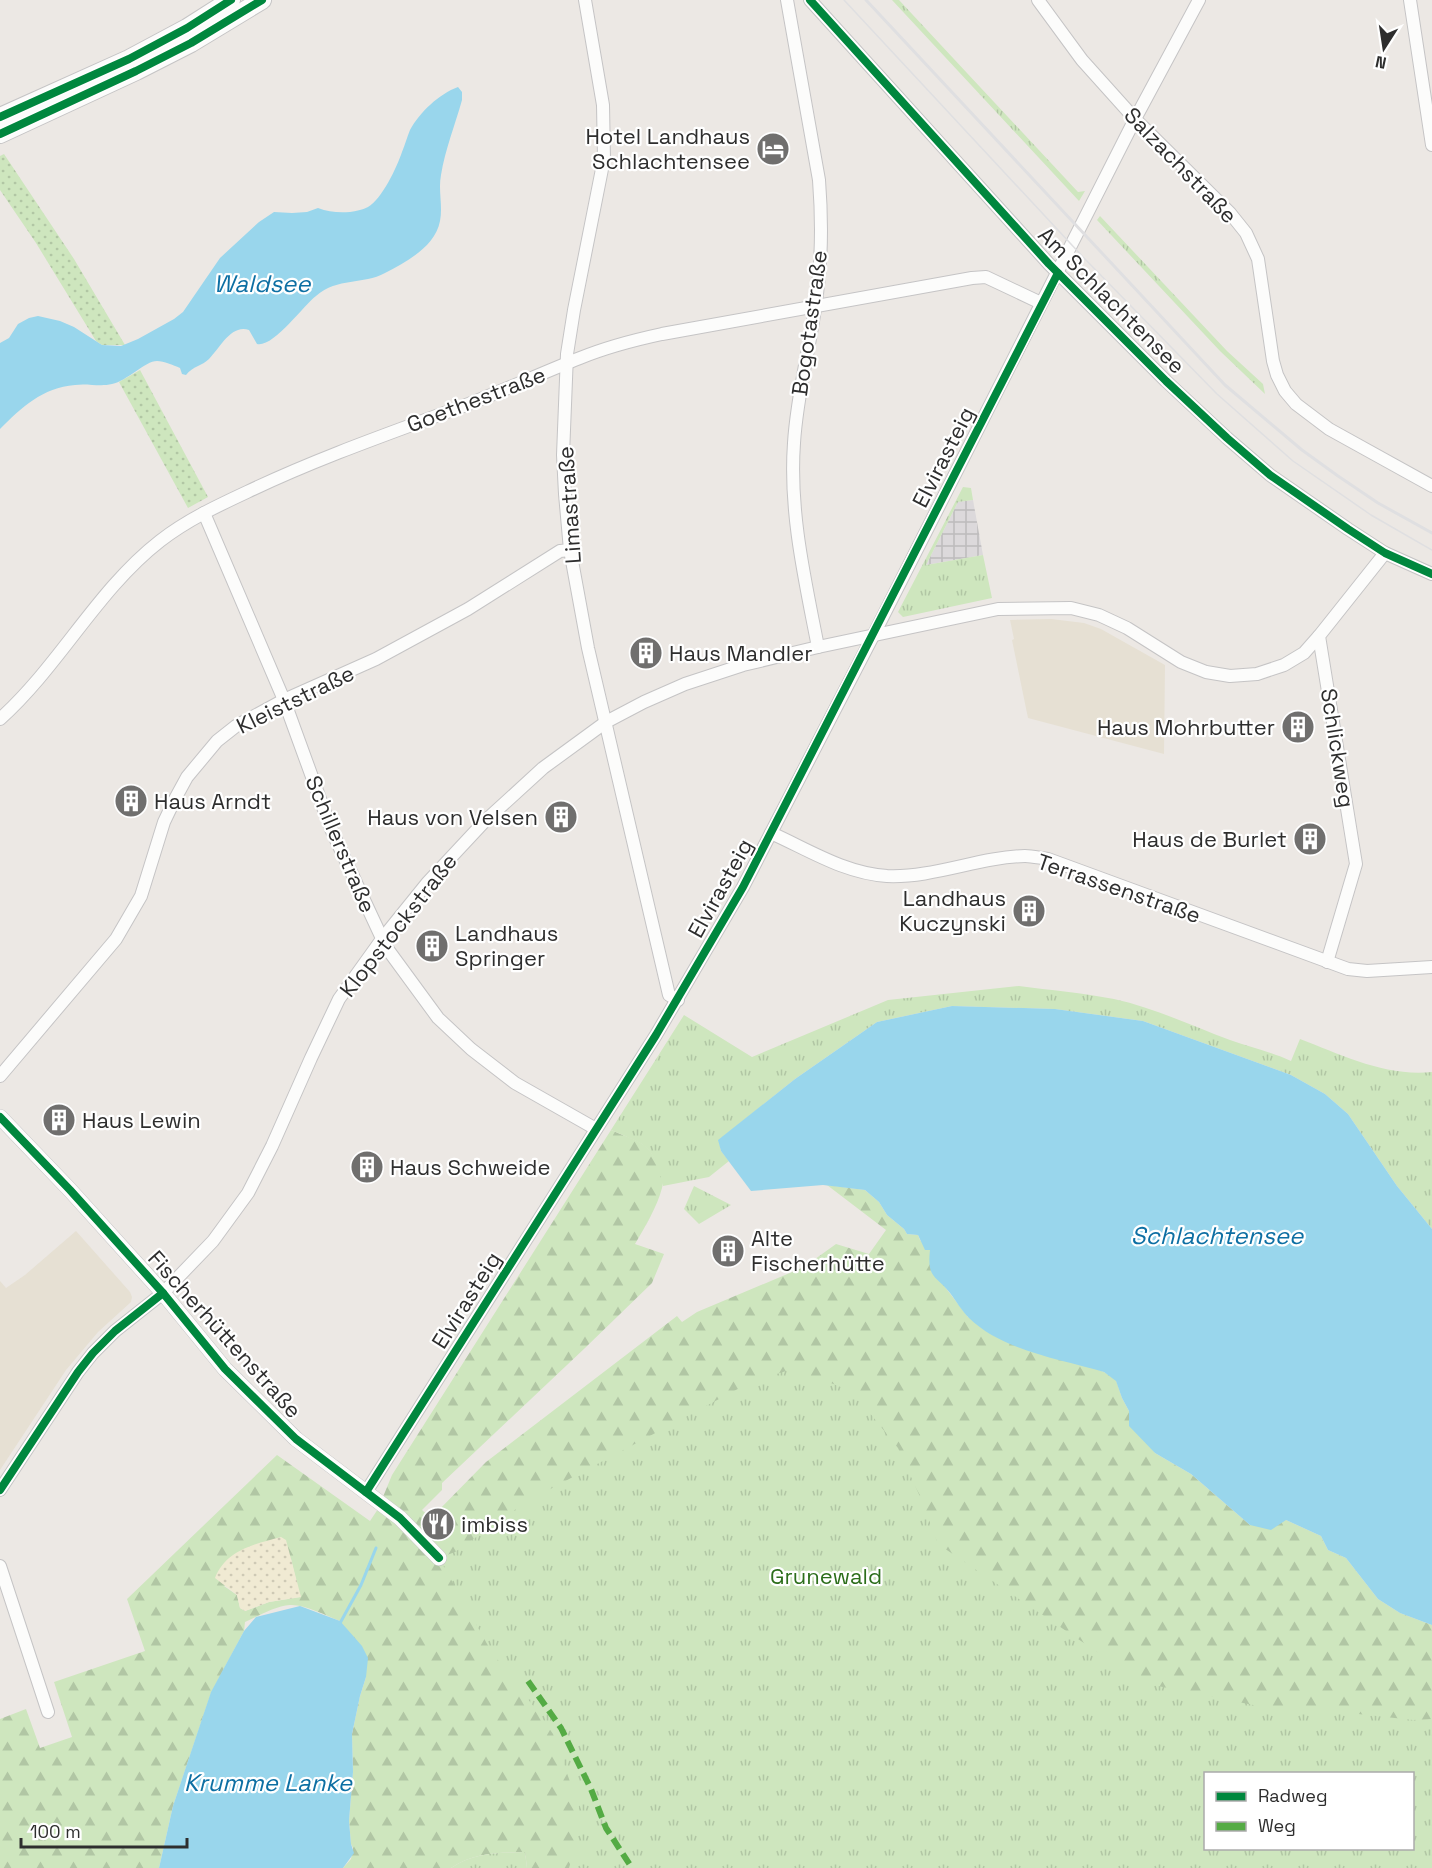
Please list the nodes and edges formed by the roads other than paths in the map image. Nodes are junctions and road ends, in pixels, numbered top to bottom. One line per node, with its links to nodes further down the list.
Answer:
1 (231, 0): 9 (main road)
2 (262, 0): 11 (main road)
3 (585, 0): 16 (street, Limastraße)
4 (787, 0): 15 (street, Bogotastraße)
5 (810, 0): 13 (street, Am Schlachtensee)
6 (1038, 0): 10 (street, Salzachstraße)
7 (1199, 0): 10 (street, Elvirasteig)
8 (1410, 0): 12 (street)
9 (0, 117)
10 (1136, 118): 13 (street, Elvirasteig); 17 (street, Salzachstraße)
11 (0, 134)
12 (1432, 145)
13 (1058, 273): 14 (street, Elvirasteig); 20 (street, Am Schlachtensee)
14 (1041, 303): 15 (street, Goethestraße); 22 (street, Elvirasteig)
15 (815, 306): 16 (street, Goethestraße); 24 (street, Bogotastraße)
16 (566, 364): 18 (street, Goethestraße); 19 (street, Limastraße)
17 (1432, 486)
18 (204, 513): 25 (street, Schillerstraße); 26 (street, Goethestraße)
19 (570, 550): 25 (street, Kleiststraße); 27 (street, Limastraße)
20 (1385, 553): 21 (street, Am Schlachtensee); 23 (street)
21 (1432, 574)
22 (873, 636): 23 (street, Klopstockstraße); 24 (street, Klopstockstraße); 28 (street, Elvirasteig)
23 (1319, 636): 30 (street, Schlickweg)
24 (818, 647): 27 (street, Klopstockstraße)
25 (284, 700): 29 (street, Schillerstraße); 33 (street, Kleiststraße)
26 (0, 719)
27 (606, 722): 29 (street, Klopstockstraße); 32 (street, Limastraße)
28 (771, 833): 30 (street, Terrassenstraße); 32 (street, Elvirasteig)
29 (382, 939): 35 (street, Schillerstraße); 36 (street, Klopstockstraße)
30 (1327, 962): 31 (street, Terrassenstraße)
31 (1432, 967)
32 (678, 1000): 35 (street, Elvirasteig)
33 (0, 1076)
34 (0, 1117): 36 (street, Fischerhüttenstraße)
35 (596, 1129): 38 (street, Elvirasteig)
36 (163, 1293): 37 (street, Klopstockstraße); 38 (street, Fischerhüttenstraße)
37 (0, 1490)
38 (366, 1492): 39 (street, Fischerhüttenstraße)
39 (439, 1558)
40 (0, 1566): 41 (street)
41 (48, 1712)

